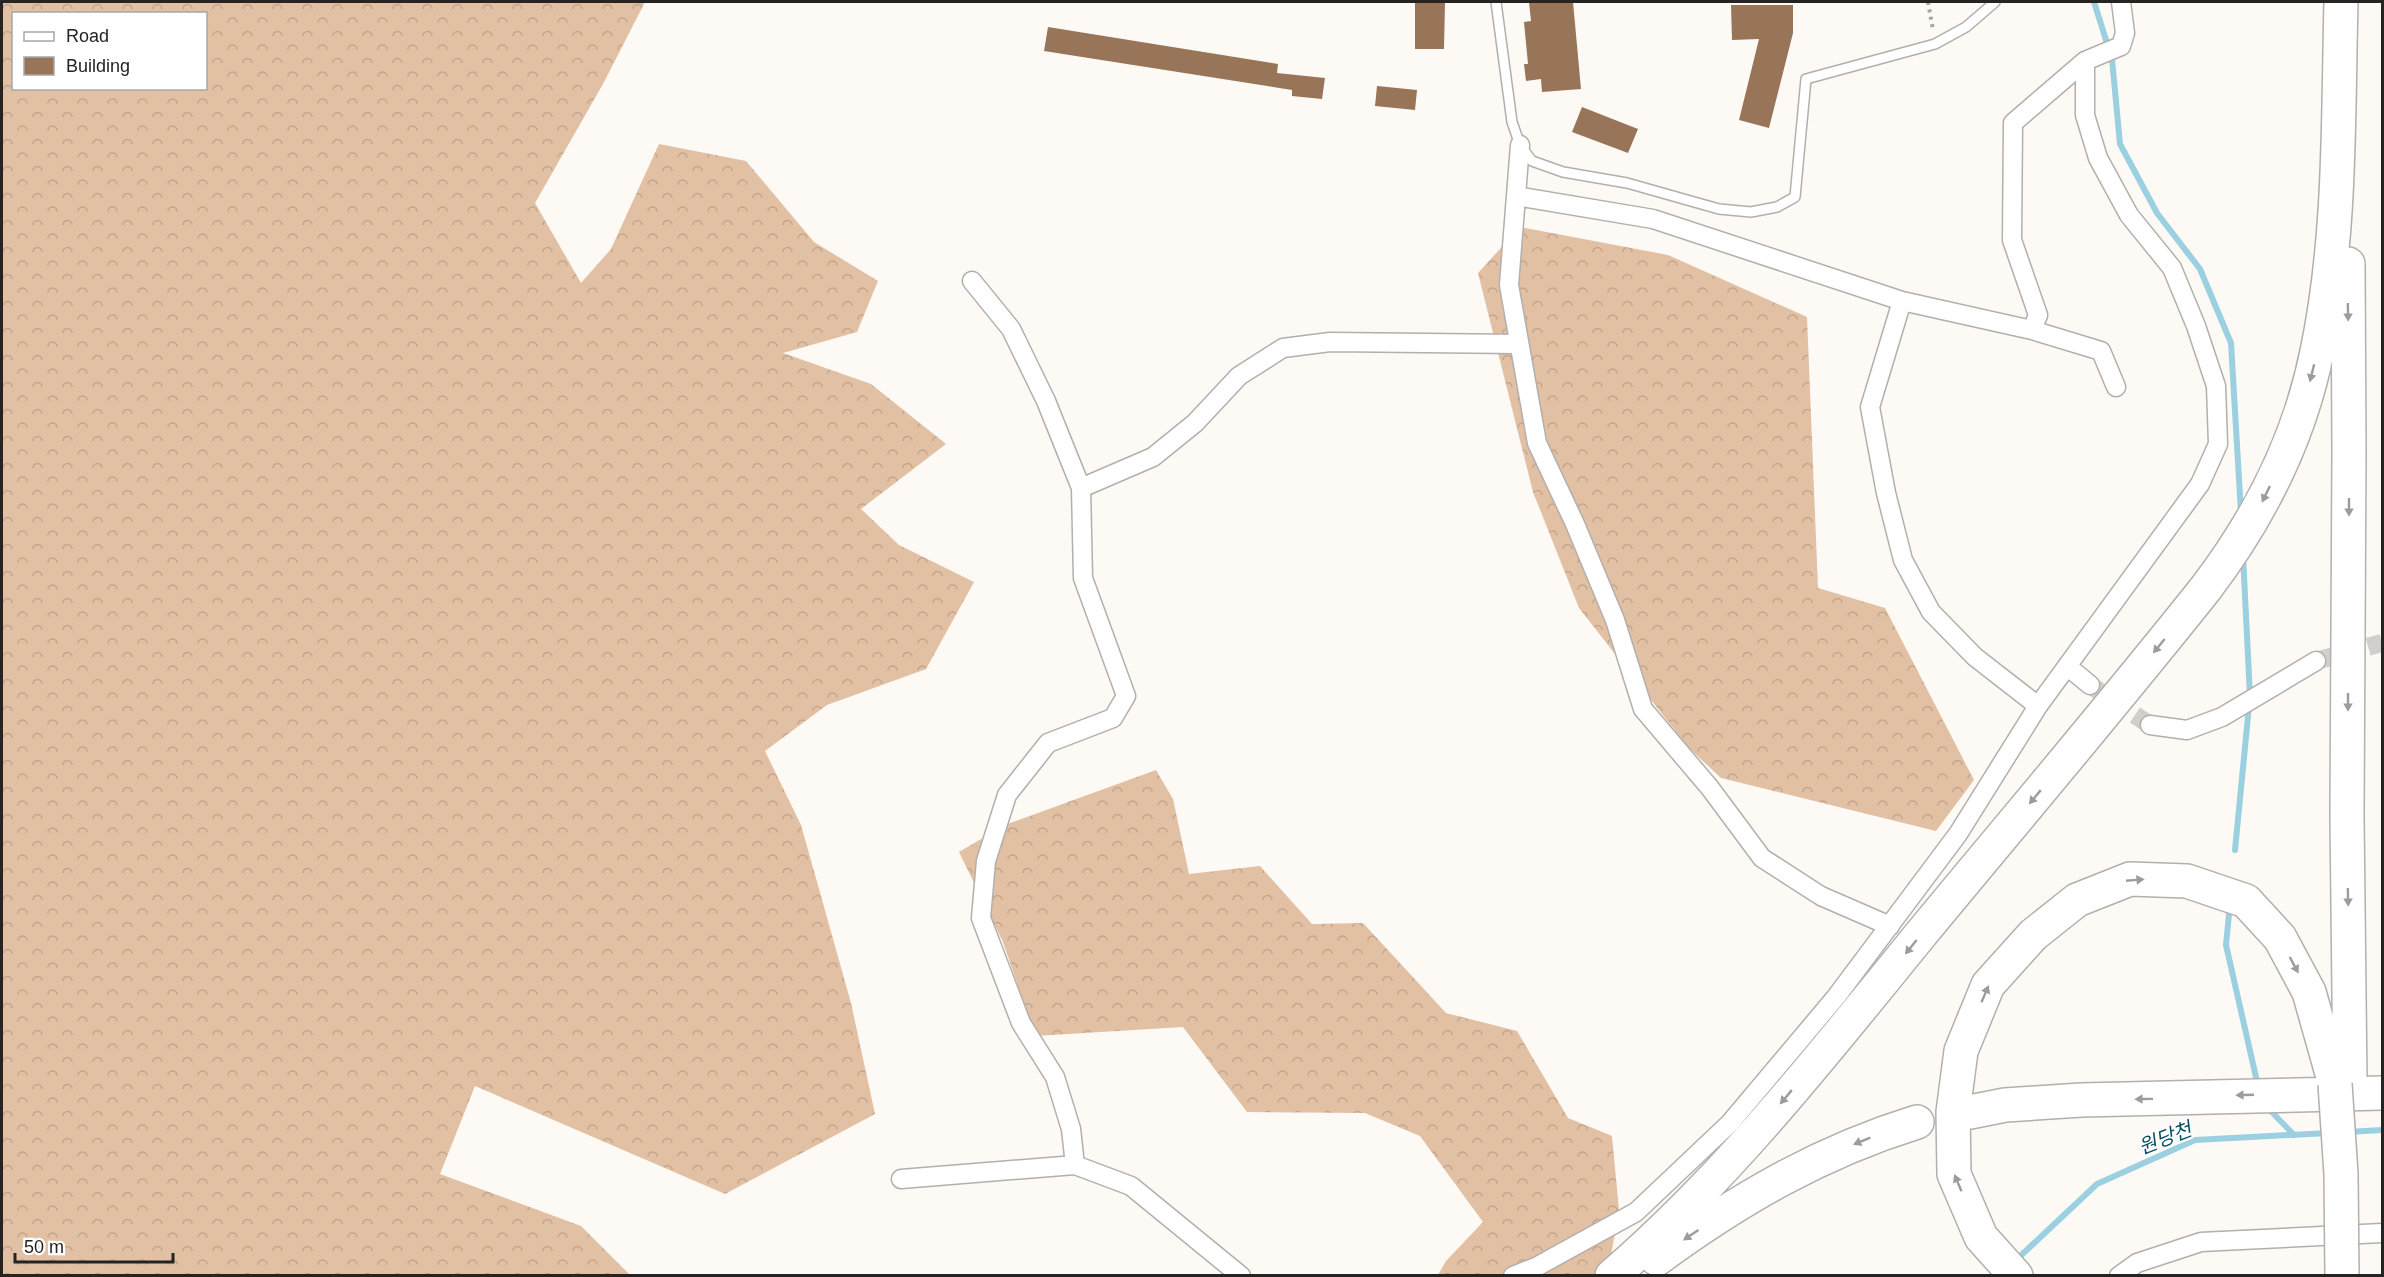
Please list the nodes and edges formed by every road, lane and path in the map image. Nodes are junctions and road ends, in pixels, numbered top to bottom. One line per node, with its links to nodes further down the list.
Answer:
1 (1496, 2): 8 (lane)
2 (1928, 2): 6 (path)
3 (1995, 2): 6 (lane)
4 (2121, 2): 7 (street)
5 (2343, 2): 22 (highway, one-way to 22); 31 (highway, one-way to 31)
6 (1935, 44): 8 (lane)
7 (2090, 59): 12 (street); 17 (street)
8 (1520, 146): 9 (street)
9 (1516, 196): 11 (street); 13 (street)
10 (972, 281): 15 (street)
11 (1902, 301): 12 (street); 19 (street)
12 (2032, 330): 14 (street)
13 (1520, 344): 15 (street); 21 (street)
14 (2116, 387)
15 (1081, 488): 26 (street)
16 (2316, 661): 20 (street)
17 (2067, 666): 18 (street); 19 (street)
18 (2090, 685)
19 (2038, 706): 21 (street)
20 (2150, 725)
21 (1890, 926): 30 (street)
22 (2342, 1084): 33 (highway, one-way to 22); 35 (highway, bridge)
23 (2382, 1093): 24 (highway, one-way to 24)
24 (1970, 1112)
25 (1917, 1122): 32 (highway, one-way to 32)
26 (1075, 1165): 27 (street); 29 (street)
27 (901, 1179)
28 (2382, 1233): 34 (street)
29 (1240, 1275)
30 (1514, 1275)
31 (1612, 1275)
32 (1635, 1275)
33 (2016, 1275)
34 (2119, 1275)
35 (2342, 1275)

